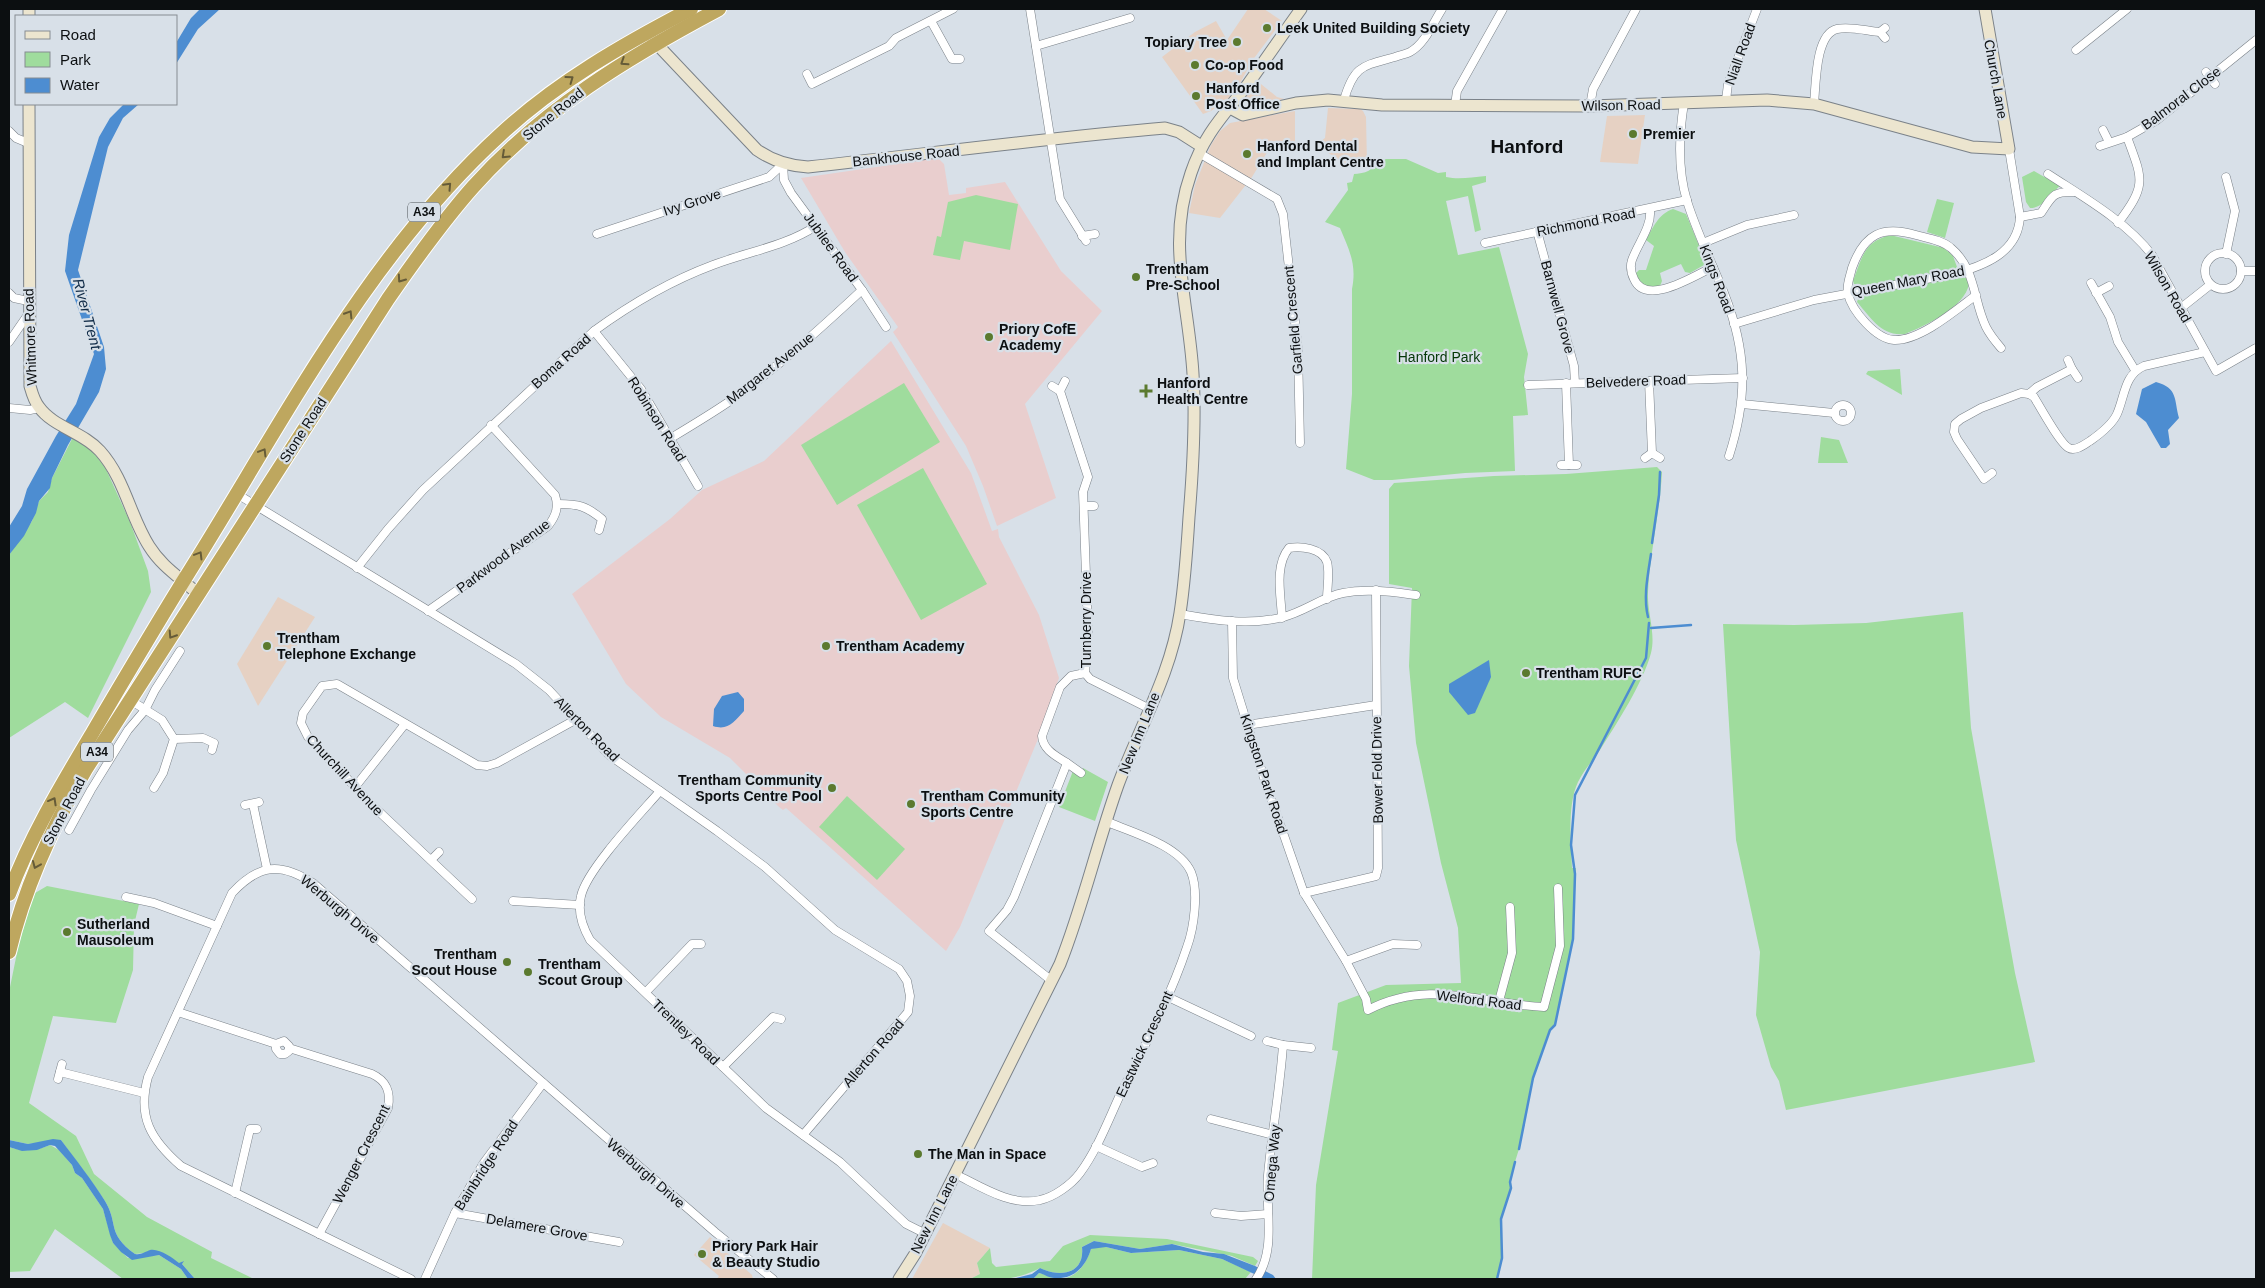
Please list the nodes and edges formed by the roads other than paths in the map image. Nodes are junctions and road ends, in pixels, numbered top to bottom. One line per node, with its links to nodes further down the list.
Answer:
1 (691, 9): 15 (highway, Stone Road / A34)
2 (719, 9): 15 (highway, Stone Road / A34)
3 (953, 9): 13 (street)
4 (1030, 9): 17 (street)
5 (1301, 9): 28 (street, New Inn Lane)
6 (1442, 9): 21 (street)
7 (1503, 9): 26 (street)
8 (1636, 9): 27 (street)
9 (1757, 9): 22 (street, Niall Road)
10 (1985, 9): 36 (street, Church Lane)
11 (2127, 9): 18 (street)
12 (1130, 18): 17 (street)
13 (931, 21): 19 (street); 20 (street)
14 (1884, 33): 24 (street)
15 (651, 38): 38 (street, Bankhouse Road); 103 (highway, Stone Road / A34, one-way to 15); 105 (highway, Stone Road / A34, one-way to 105)
16 (2256, 40): 32 (street, Balmoral Close)
17 (1036, 46): 31 (street)
18 (2076, 50)
19 (953, 61)
20 (807, 74)
21 (1344, 100): 26 (street, Wilson Road); 28 (street, Wilson Road)
22 (1726, 100): 23 (street, Wilson Road); 24 (street, Wilson Road)
23 (1684, 103): 27 (street, Wilson Road); 42 (street, Kings Road)
24 (1814, 104): 36 (street, Wilson Road)
25 (29, 105): 34 (street, Whitmore Road)
26 (1455, 105): 27 (street, Wilson Road)
27 (1590, 106)
28 (1230, 108): 37 (street, New Inn Lane)
29 (2103, 130): 33 (street)
30 (9, 131): 34 (street)
31 (1051, 137): 37 (street, Bankhouse Road); 38 (street, Bankhouse Road); 50 (street)
32 (2127, 137): 33 (street, Balmoral Close); 46 (street)
33 (2109, 142): 35 (street, Balmoral Close)
34 (28, 143): 66 (street, Whitmore Road)
35 (2100, 146)
36 (2009, 149): 45 (street, Queen Mary Road)
37 (1200, 150): 95 (street, Garfield Crescent); 118 (street, New Inn Lane)
38 (783, 164): 47 (street, Jubilee Road); 49 (street, Ivy Grove)
39 (2048, 174): 41 (street, Wilson Road)
40 (2226, 177): 53 (street)
41 (2076, 192): 45 (street); 46 (street, Wilson Road)
42 (1687, 200): 43 (street, Richmond Road); 51 (street, Kings Road)
43 (1650, 209): 48 (street, Richmond Road); 54 (street)
44 (1794, 215): 51 (street)
45 (2020, 217): 55 (street, Queen Mary Road)
46 (2118, 223): 67 (street, Wilson Road)
47 (816, 226): 61 (street, Jubilee Road); 71 (street, Boma Road)
48 (1537, 232): 52 (street, Richmond Road); 83 (street, Barnwell Grove)
49 (597, 234)
50 (1095, 234)
51 (1703, 242): 54 (street, Kings Road)
52 (1485, 243)
53 (2226, 254): 56 (street); 59 (street)
54 (1713, 267): 69 (street, Kings Road)
55 (1969, 270): 62 (street, Queen Mary Road); 62 (street); 65 (street)
56 (2241, 271): 57 (street); 59 (street)
57 (2256, 271)
58 (2091, 283): 63 (street)
59 (2210, 285): 67 (street)
60 (2109, 286): 63 (street)
61 (862, 290): 70 (street, Jubilee Road); 94 (street, Margaret Avenue)
62 (1848, 292): 65 (street); 69 (street, Queen Mary Road)
63 (2096, 292): 78 (street)
64 (9, 293): 66 (street)
65 (1976, 295): 73 (street)
66 (28, 301): 68 (street, Whitmore Road)
67 (2180, 308): 75 (street, Wilson Road)
68 (29, 314): 72 (street); 91 (street, Whitmore Road)
69 (1734, 324): 79 (street, Kings Road)
70 (886, 327)
71 (594, 331): 93 (street, Boma Road); 94 (street, Robinson Road)
72 (9, 342)
73 (2001, 348)
74 (2256, 348): 75 (street, Wilson Road)
75 (2205, 352): 78 (street)
76 (2068, 360): 77 (street)
77 (2072, 369): 80 (street); 88 (street)
78 (2135, 370): 88 (street)
79 (1743, 378): 82 (street, Belvedere Road); 89 (street, Kings Road)
80 (2078, 378)
81 (1065, 381): 87 (street)
82 (1649, 381): 83 (street, Belvedere Road); 97 (street)
83 (1575, 383): 84 (street, Belvedere Road)
84 (1566, 384): 85 (street, Belvedere Road); 98 (street)
85 (1528, 385)
86 (1052, 386): 87 (street)
87 (1060, 391): 106 (street, Turnberry Drive)
88 (2029, 394): 100 (street)
89 (1742, 404): 92 (street); 96 (street, Kings Road)
90 (9, 408): 91 (street)
91 (39, 408): 112 (street)
92 (1834, 413)
93 (491, 425): 104 (street, Parkwood Avenue); 111 (street, Boma Road)
94 (671, 438): 102 (street, Robinson Road)
95 (1300, 443)
96 (1729, 456)
97 (1660, 458)
98 (1569, 465)
99 (1992, 473): 100 (street)
100 (1984, 479): 101 (street)
101 (1977, 484)
102 (698, 486)
103 (237, 494): 105 (street, Allerton Road); 112 (highway, Stone Road / A34, one-way to 103)
104 (558, 504): 109 (street); 117 (street, Parkwood Avenue)
105 (255, 505): 111 (street, Allerton Road); 114 (highway, Stone Road / A34)
106 (1084, 506): 107 (street); 122 (street, Turnberry Drive)
107 (1094, 506)
108 (611, 516): 109 (street)
109 (602, 519): 110 (street)
110 (599, 530)
111 (357, 568): 117 (street, Allerton Road)
112 (184, 580): 114 (street); 146 (highway, Stone Road / A34, one-way to 112)
113 (1376, 590): 115 (street); 116 (street); 124 (street, Bower Fold Drive)
114 (198, 594): 123 (highway, Stone Road / A34, one-way to 123)
115 (1416, 595)
116 (1327, 599): 119 (street); 119 (street)
117 (428, 611): 127 (street, Allerton Road)
118 (1180, 614): 120 (street); 125 (street, New Inn Lane)
119 (1282, 618): 120 (street)
120 (1232, 621): 129 (street, Kingston Park Road)
121 (180, 652): 126 (street)
122 (1085, 673): 125 (street, Turnberry Drive); 132 (street)
123 (130, 700): 126 (street); 160 (highway, Stone Road / A34, one-way to 160)
124 (1376, 705): 129 (street); 145 (street, Bower Fold Drive)
125 (1150, 709): 138 (street, New Inn Lane)
126 (144, 710): 130 (street); 139 (street)
127 (575, 720): 128 (street, Churchill Avenue); 136 (street, Allerton Road)
128 (405, 724): 134 (street); 134 (street, Churchill Avenue)
129 (1247, 725): 145 (street, Kingston Park Road)
130 (174, 738): 131 (street); 135 (street)
131 (212, 750)
132 (1066, 763): 133 (street); 155 (street)
133 (1081, 773)
134 (356, 786): 141 (street, Churchill Avenue)
135 (154, 788)
136 (660, 790): 151 (street); 180 (street, Allerton Road)
137 (252, 804): 142 (street)
138 (1105, 821): 162 (street, New Inn Lane); 164 (street, Eastwick Crescent)
139 (69, 830)
140 (439, 852): 141 (street)
141 (431, 860): 148 (street, Churchill Avenue)
142 (267, 869): 154 (street); 174 (street, Werburgh Drive)
143 (1558, 888): 165 (street, Welford Road)
144 (523, 892): 150 (street)
145 (1304, 893): 161 (street, Kingston Park Road)
146 (9, 894)
147 (126, 896): 154 (street)
148 (472, 899)
149 (513, 901): 150 (street)
150 (522, 902): 151 (street)
151 (580, 905): 163 (street, Trentley Road)
152 (1510, 907): 165 (street)
153 (982, 925): 155 (street)
154 (217, 926): 166 (street)
155 (989, 931): 162 (street)
156 (691, 935): 157 (street)
157 (692, 944): 158 (street); 163 (street)
158 (701, 944)
159 (1417, 945): 161 (street)
160 (9, 952)
161 (1346, 961): 165 (street, Welford Road)
162 (1052, 981): 185 (street, New Inn Lane)
163 (646, 992): 172 (street, Trentley Road)
164 (1168, 997): 168 (street); 182 (street, Eastwick Crescent)
165 (1499, 1000)
166 (178, 1012): 175 (street); 194 (street, Wenger Crescent)
167 (781, 1019): 172 (street)
168 (1251, 1036)
169 (1267, 1041): 170 (street)
170 (1283, 1045): 171 (street); 181 (street, Omega Way)
171 (1311, 1048)
172 (723, 1067): 180 (street, Trentley Road)
173 (60, 1072): 175 (street)
174 (543, 1083): 189 (street, Bainbridge Road); 198 (street, Werburgh Drive)
175 (144, 1093): 187 (street)
176 (1211, 1119): 177 (street)
177 (1224, 1122): 179 (street); 181 (street)
178 (257, 1129): 187 (street)
179 (1221, 1131)
180 (803, 1135): 193 (street, Trentley Road)
181 (1273, 1135): 192 (street, Omega Way)
182 (1096, 1146): 184 (street); 185 (street, Eastwick Crescent)
183 (1152, 1163): 184 (street)
184 (1142, 1168): 186 (street)
185 (955, 1174): 193 (street, New Inn Lane)
186 (1146, 1176)
187 (235, 1193): 194 (street)
188 (1227, 1204): 191 (street)
189 (456, 1213): 195 (street, Delamere Grove); 197 (street, Bainbridge Road)
190 (1215, 1213): 191 (street)
191 (1226, 1214): 192 (street)
192 (1268, 1214): 200 (street, Omega Way)
193 (924, 1233): 199 (street, New Inn Lane)
194 (319, 1234): 196 (street)
195 (619, 1242)
196 (411, 1279)
197 (425, 1279)
198 (772, 1279)
199 (899, 1279)
200 (1256, 1279)

